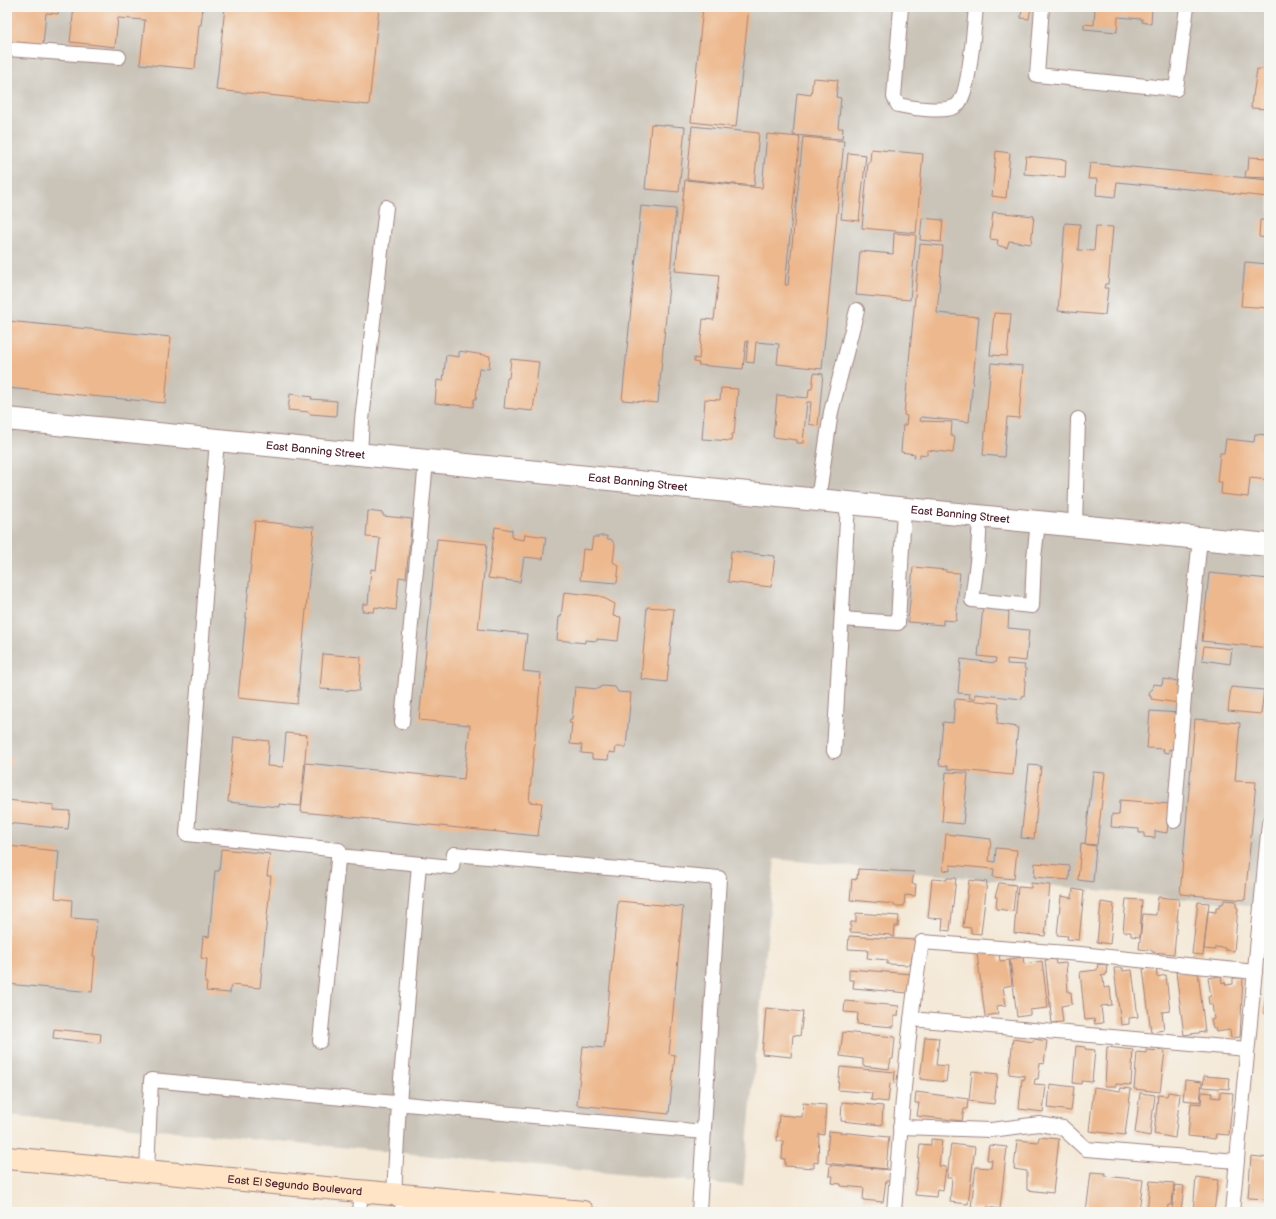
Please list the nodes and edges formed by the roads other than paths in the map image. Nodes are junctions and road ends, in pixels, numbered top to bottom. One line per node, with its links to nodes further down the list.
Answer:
1 (901, 7): 2 (lane)
2 (976, 7)
3 (1042, 7): 4 (lane)
4 (1187, 7)
5 (7, 49): 6 (lane)
6 (118, 57)
7 (386, 207): 12 (lane)
8 (857, 310): 14 (lane)
9 (7, 419): 11 (street, East Banning Street)
10 (1078, 419): 19 (lane)
11 (217, 440): 12 (street, East Banning Street); 27 (lane)
12 (360, 454): 13 (street, East Banning Street)
13 (426, 461): 14 (street, East Banning Street); 23 (lane)
14 (818, 500): 15 (street, East Banning Street)
15 (848, 503): 16 (street, East Banning Street); 22 (lane)
16 (904, 509): 17 (street, East Banning Street); 22 (lane)
17 (980, 516): 18 (street, East Banning Street); 18 (lane)
18 (1038, 522): 19 (street, East Banning Street)
19 (1075, 526): 20 (street, East Banning Street)
20 (1200, 538): 21 (street, East Banning Street); 25 (lane)
21 (1269, 545)
22 (842, 619): 24 (lane)
23 (402, 722)
24 (834, 751)
25 (1174, 821)
26 (1269, 823): 29 (lane)
27 (338, 856): 28 (lane); 31 (lane)
28 (418, 864): 33 (lane); 35 (lane)
29 (1255, 972): 30 (lane); 32 (lane)
30 (911, 1019): 32 (lane); 34 (lane)
31 (320, 1041)
32 (1247, 1049): 37 (lane)
33 (399, 1103): 35 (lane); 38 (lane); 39 (lane)
34 (900, 1127): 37 (lane); 43 (lane)
35 (704, 1132): 42 (lane)
36 (7, 1158): 38 (street, East El Segundo Boulevard)
37 (1237, 1161): 44 (lane)
38 (147, 1171): 40 (street, East El Segundo Boulevard)
39 (400, 1200): 40 (street, East El Segundo Boulevard); 41 (street, East El Segundo Boulevard)
40 (360, 1202)
41 (583, 1212)
42 (699, 1212)
43 (894, 1212)
44 (1232, 1212)

